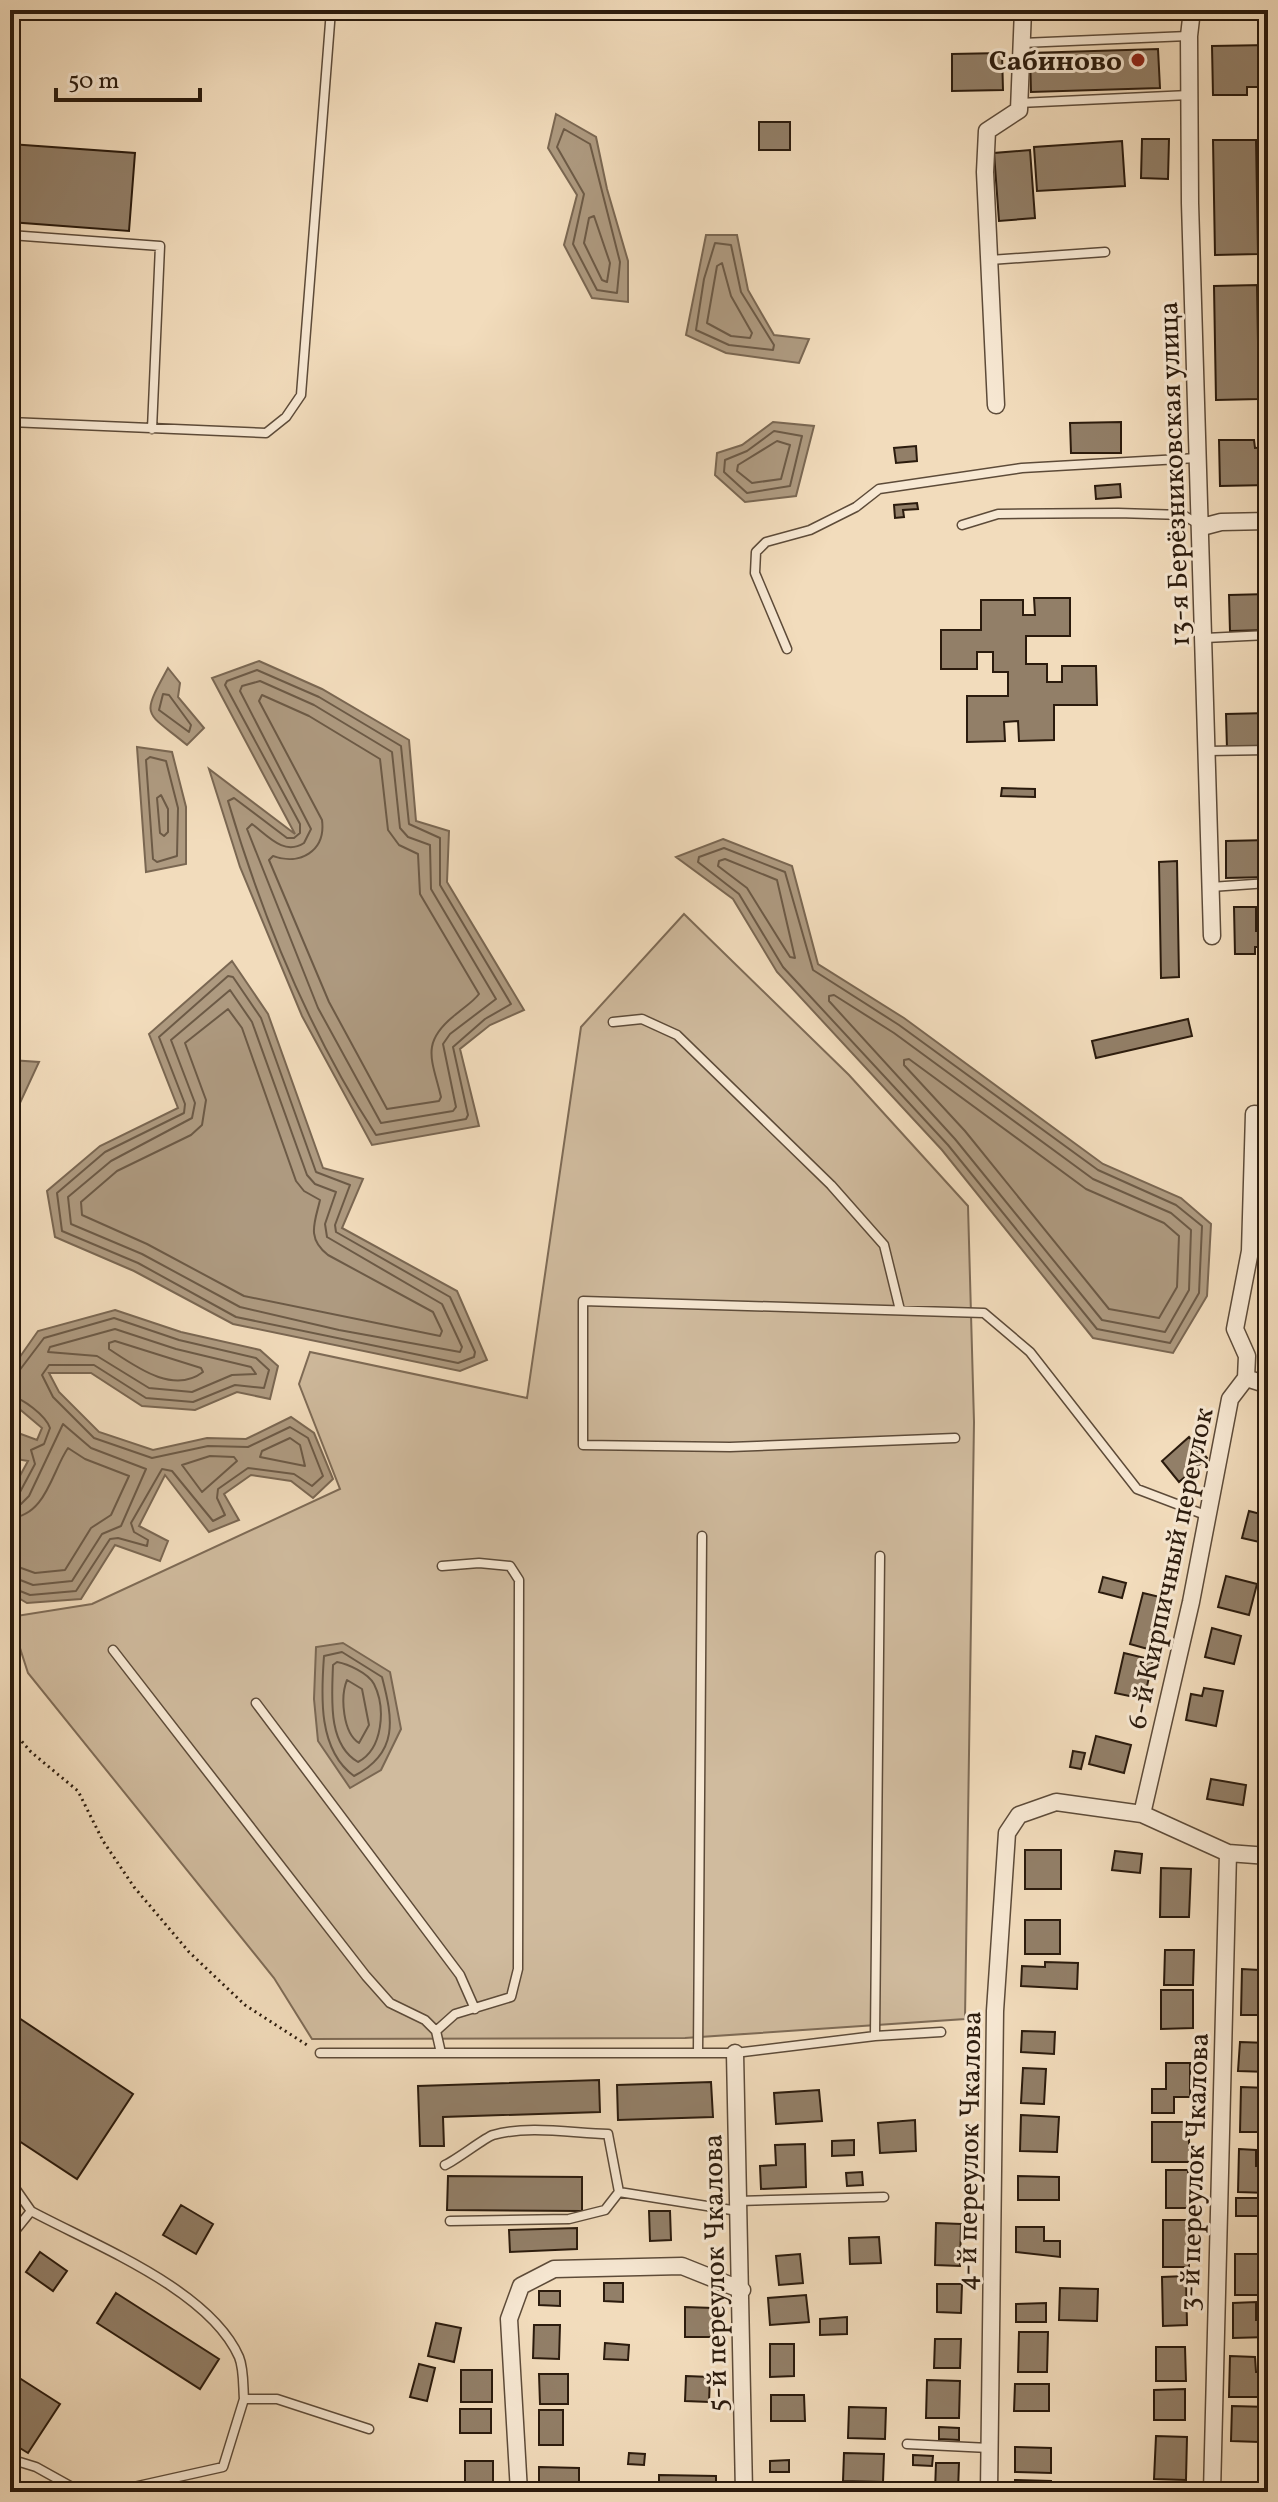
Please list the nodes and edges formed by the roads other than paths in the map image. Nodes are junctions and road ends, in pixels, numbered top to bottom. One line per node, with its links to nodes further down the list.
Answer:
1 (331, 10): 15 (lane)
2 (1023, 10): 5 (street)
3 (1192, 10): 4 (street, 13-я Берёзниковская улица)
4 (1189, 36): 5 (lane); 6 (street, 13-я Берёзниковская улица)
5 (1020, 43): 7 (street)
6 (1189, 95): 7 (lane); 16 (street, 13-я Берёзниковская улица)
7 (1019, 103): 11 (street)
8 (1268, 189): 12 (lane)
9 (10, 235): 15 (lane)
10 (1105, 252): 11 (lane)
11 (990, 260): 13 (street)
12 (1268, 261)
13 (996, 405)
14 (10, 422): 15 (lane)
15 (152, 429)
16 (1198, 458): 19 (street, 13-я Берёзниковская улица); 22 (lane)
17 (1268, 521): 19 (street)
18 (962, 525): 19 (lane)
19 (1202, 527): 21 (street, 13-я Берёзниковская улица)
20 (1268, 635): 21 (lane)
21 (1205, 638): 24 (street, 13-я Берёзниковская улица)
22 (787, 649)
23 (1268, 750): 24 (lane)
24 (1207, 751): 26 (street, 13-я Берёзниковская улица)
25 (1268, 883): 26 (lane)
26 (1211, 887): 27 (street, 13-я Берёзниковская улица)
27 (1212, 936)
28 (613, 1022): 30 (lane)
29 (1268, 1115): 31 (street)
30 (900, 1310): 33 (lane); 34 (lane)
31 (1246, 1378): 32 (street); 34 (street, 6-й Кирпичный переулок)
32 (1268, 1385)
33 (955, 1438)
34 (1208, 1516): 40 (street, 6-й Кирпичный переулок)
35 (702, 1536): 49 (lane)
36 (880, 1556): 46 (lane)
37 (442, 1566): 43 (lane)
38 (113, 1650): 44 (lane)
39 (256, 1703): 43 (lane)
40 (1142, 1814): 41 (street); 63 (street, 4-й переулок Чкалова)
41 (1228, 1853): 42 (street); 70 (street, 3-й переулок Чкалова)
42 (1268, 1856)
43 (475, 2009): 44 (lane)
44 (436, 2031): 48 (lane)
45 (941, 2032): 46 (lane)
46 (875, 2036): 50 (lane)
47 (320, 2053): 48 (lane)
48 (441, 2053): 49 (lane)
49 (698, 2053): 50 (lane)
50 (735, 2053): 55 (street, 5-й переулок Чкалова)
51 (445, 2165): 53 (lane)
52 (10, 2181): 56 (lane)
53 (619, 2192): 55 (lane); 57 (lane)
54 (884, 2197): 55 (lane)
55 (738, 2206): 59 (street, 5-й переулок Чкалова)
56 (31, 2211): 58 (lane); 60 (lane)
57 (450, 2221)
58 (10, 2237)
59 (742, 2290): 67 (street); 68 (street, 5-й переулок Чкалова)
60 (244, 2399): 61 (lane); 66 (lane)
61 (369, 2429)
62 (907, 2444): 63 (lane)
63 (989, 2448): 69 (street, 4-й переулок Чкалова)
64 (10, 2459): 65 (lane)
65 (81, 2492)
66 (111, 2492)
67 (519, 2492)
68 (744, 2492)
69 (989, 2492)
70 (1212, 2492)

